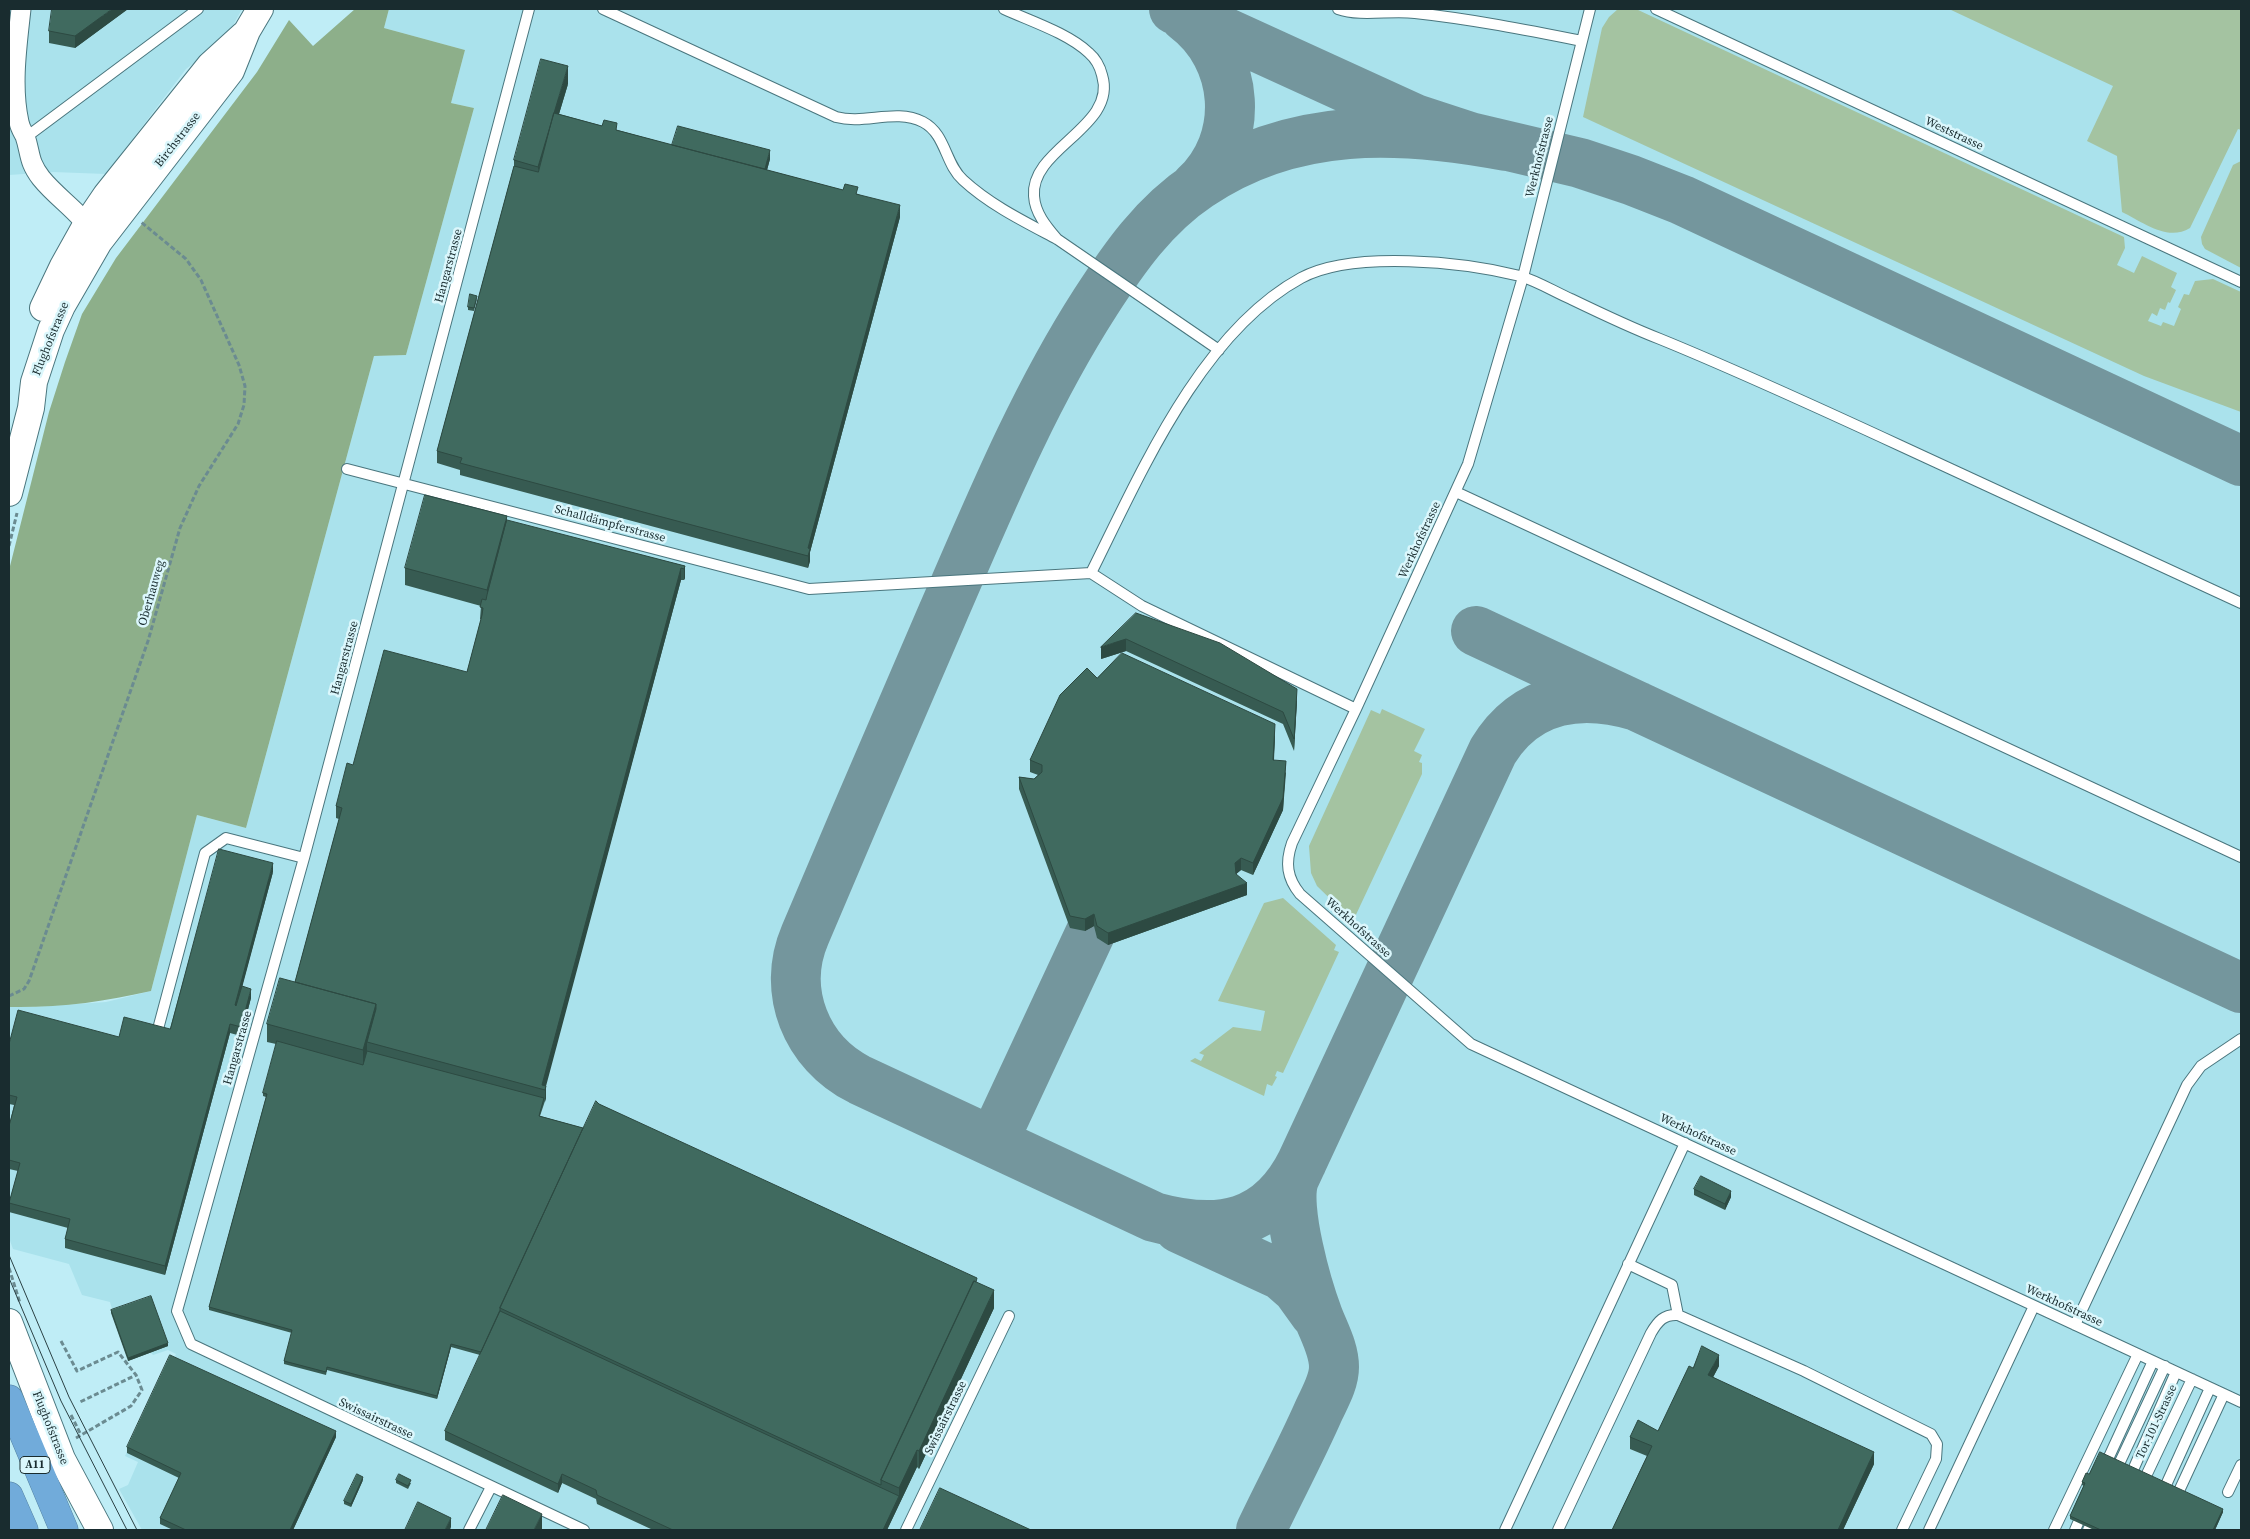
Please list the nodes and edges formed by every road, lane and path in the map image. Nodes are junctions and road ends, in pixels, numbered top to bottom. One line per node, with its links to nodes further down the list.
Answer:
1 (21, 9): 11 (street)
2 (198, 9): 11 (lane)
3 (260, 9): 13 (main road, Birchstrasse)
4 (529, 9): 20 (lane, Hangarstrasse)
5 (603, 9): 14 (lane)
6 (1004, 9): 14 (lane)
7 (1338, 9): 10 (lane)
8 (1590, 9): 10 (lane, Werkhofstrasse)
9 (1656, 9): 16 (lane, Weststrasse)
10 (1582, 41): 15 (lane, Werkhofstrasse)
11 (25, 138): 13 (street)
12 (136, 219): 29 (path, Oberhauweg)
13 (93, 233): 18 (main road, Flughofstrasse); 22 (main road, Flughofstrasse)
14 (1057, 239): 17 (lane)
15 (1523, 277): 17 (lane); 21 (lane, Werkhofstrasse); 25 (lane)
16 (2241, 282)
17 (1219, 350): 24 (lane)
18 (9, 426)
19 (347, 469): 20 (lane, Schalldämpferstrasse)
20 (404, 483): 24 (lane, Schalldämpferstrasse); 28 (lane, Hangarstrasse)
21 (1456, 492): 26 (lane, Werkhofstrasse); 27 (lane)
22 (13, 502): 23 (path)
23 (9, 546)
24 (1091, 574): 26 (lane)
25 (2241, 603)
26 (1356, 709): 32 (lane, Werkhofstrasse)
27 (2241, 857)
28 (304, 858): 30 (lane); 35 (lane, Hangarstrasse)
29 (9, 996)
30 (158, 1029)
31 (2241, 1039): 39 (lane)
32 (1685, 1143): 33 (lane); 34 (lane, Werkhofstrasse)
33 (1628, 1264): 36 (lane); 71 (lane)
34 (2034, 1306): 39 (lane, Werkhofstrasse); 74 (lane)
35 (177, 1311): 61 (lane, Swissairstrasse)
36 (1678, 1315): 72 (lane); 73 (lane)
37 (1008, 1316): 70 (lane, Swissairstrasse)
38 (9, 1322): 67 (main road, Flughofstrasse)
39 (2075, 1325): 41 (lane, Werkhofstrasse)
40 (61, 1341): 45 (path)
41 (2138, 1354): 42 (lane, Werkhofstrasse); 75 (lane)
42 (2153, 1361): 43 (lane, Werkhofstrasse); 55 (lane)
43 (2165, 1366): 44 (lane, Werkhofstrasse); 56 (lane)
44 (2176, 1372): 46 (lane, Werkhofstrasse); 58 (lane, Tor-101-Strasse)
45 (136, 1374): 50 (path); 53 (path)
46 (2192, 1379): 47 (lane, Werkhofstrasse); 59 (lane, Tor-101-Strasse)
47 (2210, 1388): 48 (lane, Werkhofstrasse); 60 (lane)
48 (2224, 1394): 51 (lane, Werkhofstrasse); 62 (lane)
49 (9, 1399): 66 (highway, A11)
50 (80, 1402)
51 (2241, 1402)
52 (67, 1407): 53 (path)
53 (80, 1435): 54 (path)
54 (72, 1440)
55 (2108, 1459)
56 (2119, 1464)
57 (2241, 1465): 63 (lane)
58 (2132, 1470)
59 (2146, 1476)
60 (2166, 1485)
61 (491, 1487): 68 (lane); 69 (lane, Swissairstrasse)
62 (2179, 1491)
63 (2228, 1492)
64 (9, 1496): 65 (highway)
65 (24, 1530)
66 (64, 1530)
67 (100, 1530)
68 (469, 1530)
69 (584, 1530)
70 (906, 1530)
71 (1505, 1530)
72 (1558, 1530)
73 (1902, 1530)
74 (1929, 1530)
75 (2054, 1530)

